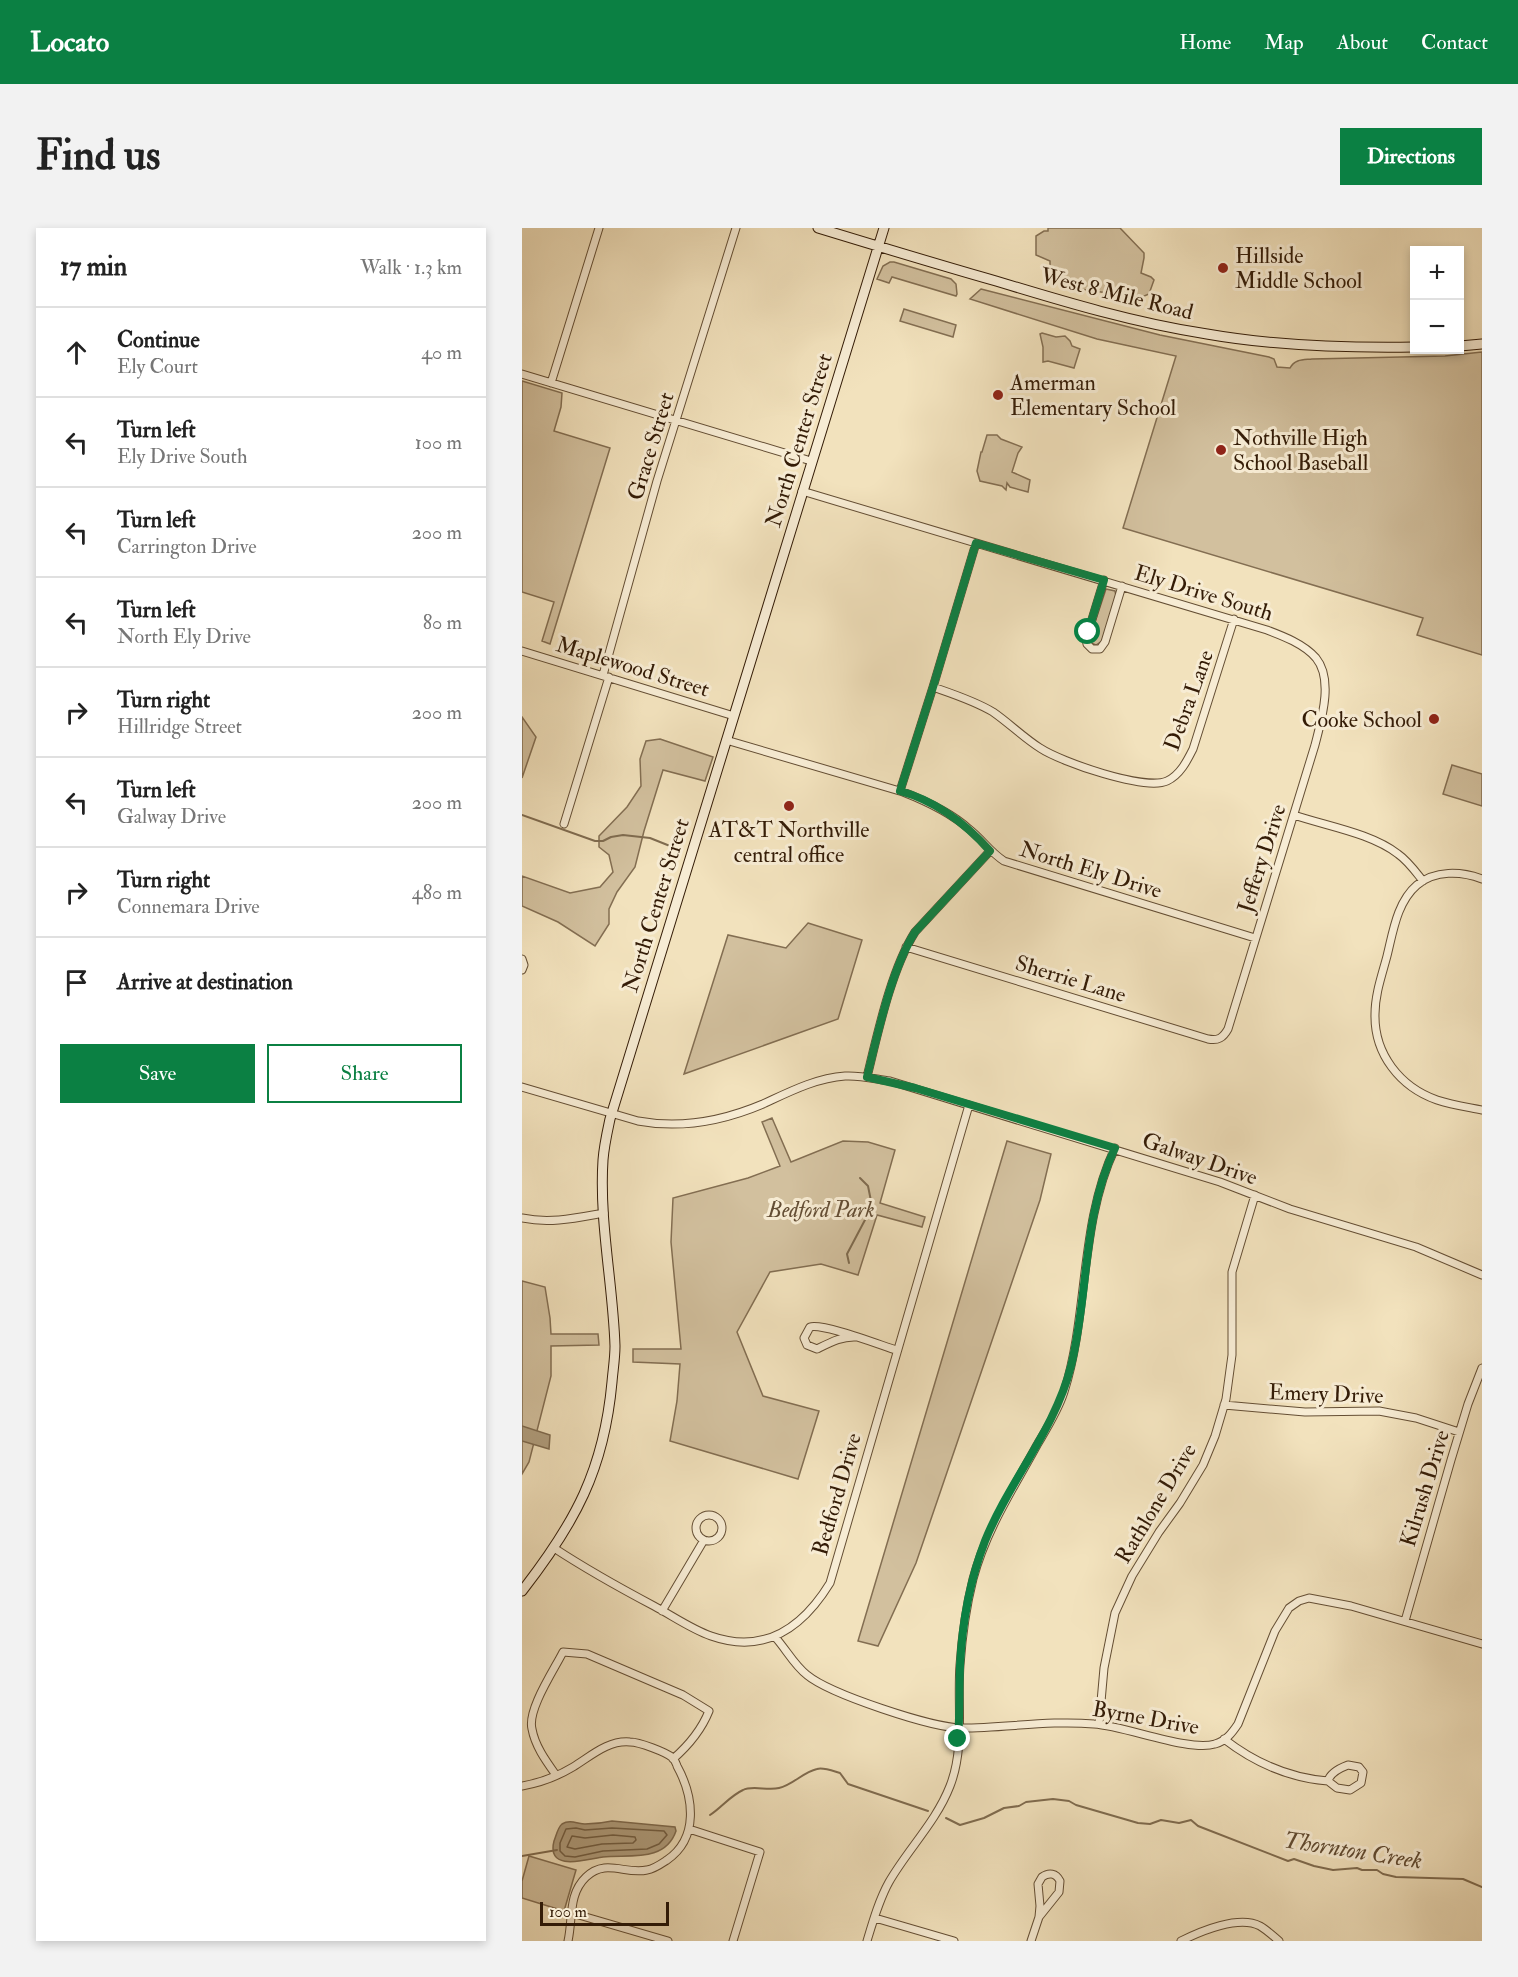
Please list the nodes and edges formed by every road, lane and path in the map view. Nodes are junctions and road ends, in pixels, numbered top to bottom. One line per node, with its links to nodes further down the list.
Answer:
1 (600, 228): 10 (street)
2 (736, 228): 11 (street, Grace Street)
3 (818, 228): 5 (street, West 8 Mile Road)
4 (884, 228): 5 (street, North Center Street)
5 (879, 246): 8 (street, West 8 Mile Road); 12 (street, North Center Street)
6 (1482, 344): 7 (street)
7 (1464, 346)
8 (1410, 347)
9 (522, 374): 10 (street)
10 (551, 383): 11 (street)
11 (677, 421): 12 (street); 19 (street, Grace Street)
12 (811, 461): 13 (street, North Center Street)
13 (802, 491): 14 (street, Ely Drive South); 22 (street, North Center Street)
14 (976, 543): 15 (street, Ely Drive South); 20 (street)
15 (1104, 580): 16 (street, Ely Drive South); 16 (street)
16 (1122, 586): 17 (street, Ely Drive South)
17 (1234, 619): 20 (street, Debra Lane); 21 (street, Ely Drive South)
18 (522, 651): 19 (street, Maplewood Street)
19 (606, 676): 22 (street, Maplewood Street); 26 (street, Grace Street)
20 (933, 687): 24 (street)
21 (1325, 689): 25 (street, Jeffery Drive)
22 (734, 716): 23 (street, North Center Street)
23 (726, 740): 24 (street, North Ely Drive); 39 (street, North Center Street)
24 (900, 791): 27 (street, North Ely Drive)
25 (1294, 815): 29 (street); 30 (street, Jeffery Drive)
26 (564, 824)
27 (990, 851): 30 (street, North Ely Drive); 31 (street)
28 (1482, 879): 29 (street)
29 (1423, 881): 38 (street)
30 (1255, 938): 34 (street, Jeffery Drive)
31 (906, 947): 34 (street, Sherrie Lane); 35 (street)
32 (522, 959): 33 (street)
33 (522, 970)
34 (1224, 1036)
35 (867, 1077): 37 (street, Galway Drive); 39 (street, Galway Drive)
36 (522, 1087): 39 (street, Galway Drive)
37 (969, 1105): 40 (street, Galway Drive); 46 (street, Bedford Drive)
38 (1482, 1110)
39 (611, 1113): 42 (street, North Center Street)
40 (1115, 1148): 41 (street, Galway Drive); 58 (street)
41 (1255, 1195): 44 (street, Galway Drive); 48 (street, Rathlone Drive)
42 (604, 1212): 43 (street); 51 (street, North Center Street)
43 (522, 1218)
44 (1482, 1275)
45 (857, 1337): 45 (street); 46 (street)
46 (896, 1350): 55 (street, Bedford Drive)
47 (1482, 1368): 49 (street, Kilrush Drive)
48 (1224, 1405): 49 (street, Emery Drive); 57 (street, Rathlone Drive)
49 (1459, 1432): 54 (street, Kilrush Drive)
50 (704, 1540): 53 (street)
51 (554, 1548): 52 (street, North Center Street); 53 (street, Bedford Drive)
52 (522, 1591)
53 (662, 1611): 55 (street, Bedford Drive)
54 (1405, 1621): 56 (street, Byrne Drive); 59 (street, Byrne Drive)
55 (775, 1636): 58 (street, Byrne Drive)
56 (1482, 1644)
57 (1099, 1724): 58 (street, Byrne Drive); 59 (street, Byrne Drive)
58 (959, 1728): 67 (street)
59 (1224, 1739): 62 (street)
60 (673, 1759): 61 (street); 61 (street); 64 (street)
61 (556, 1775): 63 (street)
62 (1328, 1781): 62 (street)
63 (522, 1786)
64 (689, 1829): 65 (street); 70 (street)
65 (572, 1913): 68 (street); 69 (street)
66 (1039, 1917): 66 (street); 73 (street)
67 (874, 1918): 71 (street); 72 (street)
68 (568, 1941)
69 (668, 1941)
70 (733, 1941)
71 (867, 1941)
72 (954, 1941)
73 (1031, 1941)
74 (1181, 1941): 75 (street)
75 (1279, 1941)

